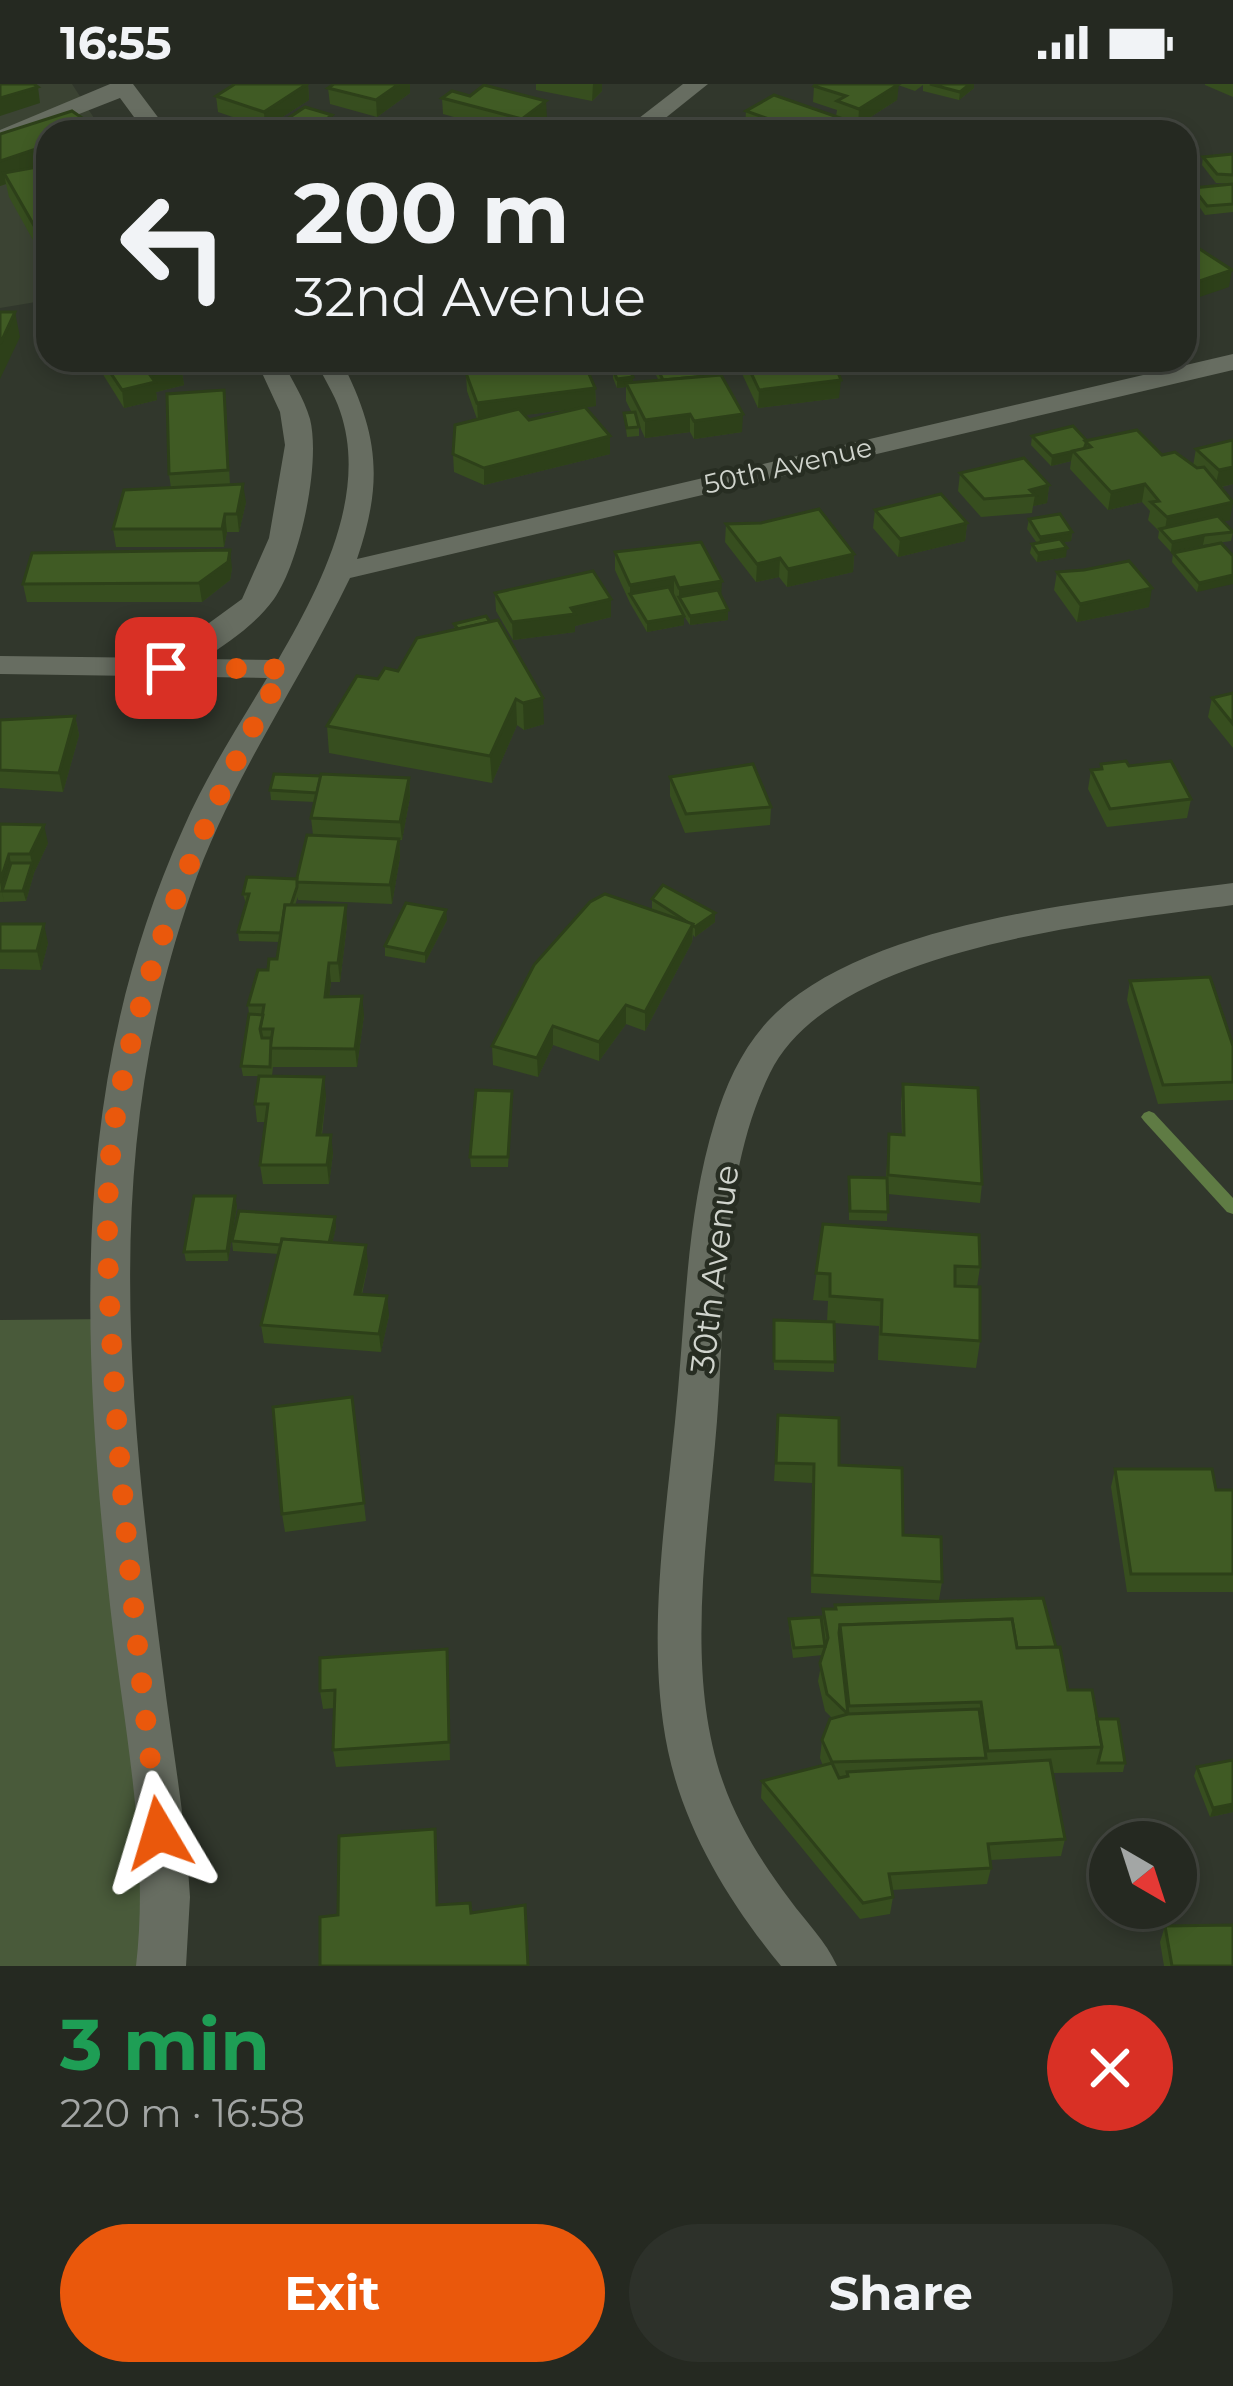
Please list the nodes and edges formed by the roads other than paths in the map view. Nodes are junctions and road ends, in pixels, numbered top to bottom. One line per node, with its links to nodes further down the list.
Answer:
1 (697, 84): 5 (street)
2 (123, 87): 3 (street); 4 (street)
3 (52, 120)
4 (148, 120)
5 (649, 120)
6 (36, 126): 7 (street)
7 (0, 138)
8 (1233, 362): 9 (street, 50th Avenue)
9 (1197, 370)
10 (274, 372): 15 (street)
11 (334, 372): 13 (street)
12 (1190, 372): 13 (street, 50th Avenue)
13 (342, 571): 16 (street)
14 (0, 665): 15 (street)
15 (166, 668): 16 (street)
16 (284, 669): 18 (street)
17 (1233, 894): 19 (street, 30th Avenue)
18 (161, 1966)
19 (812, 1966)

